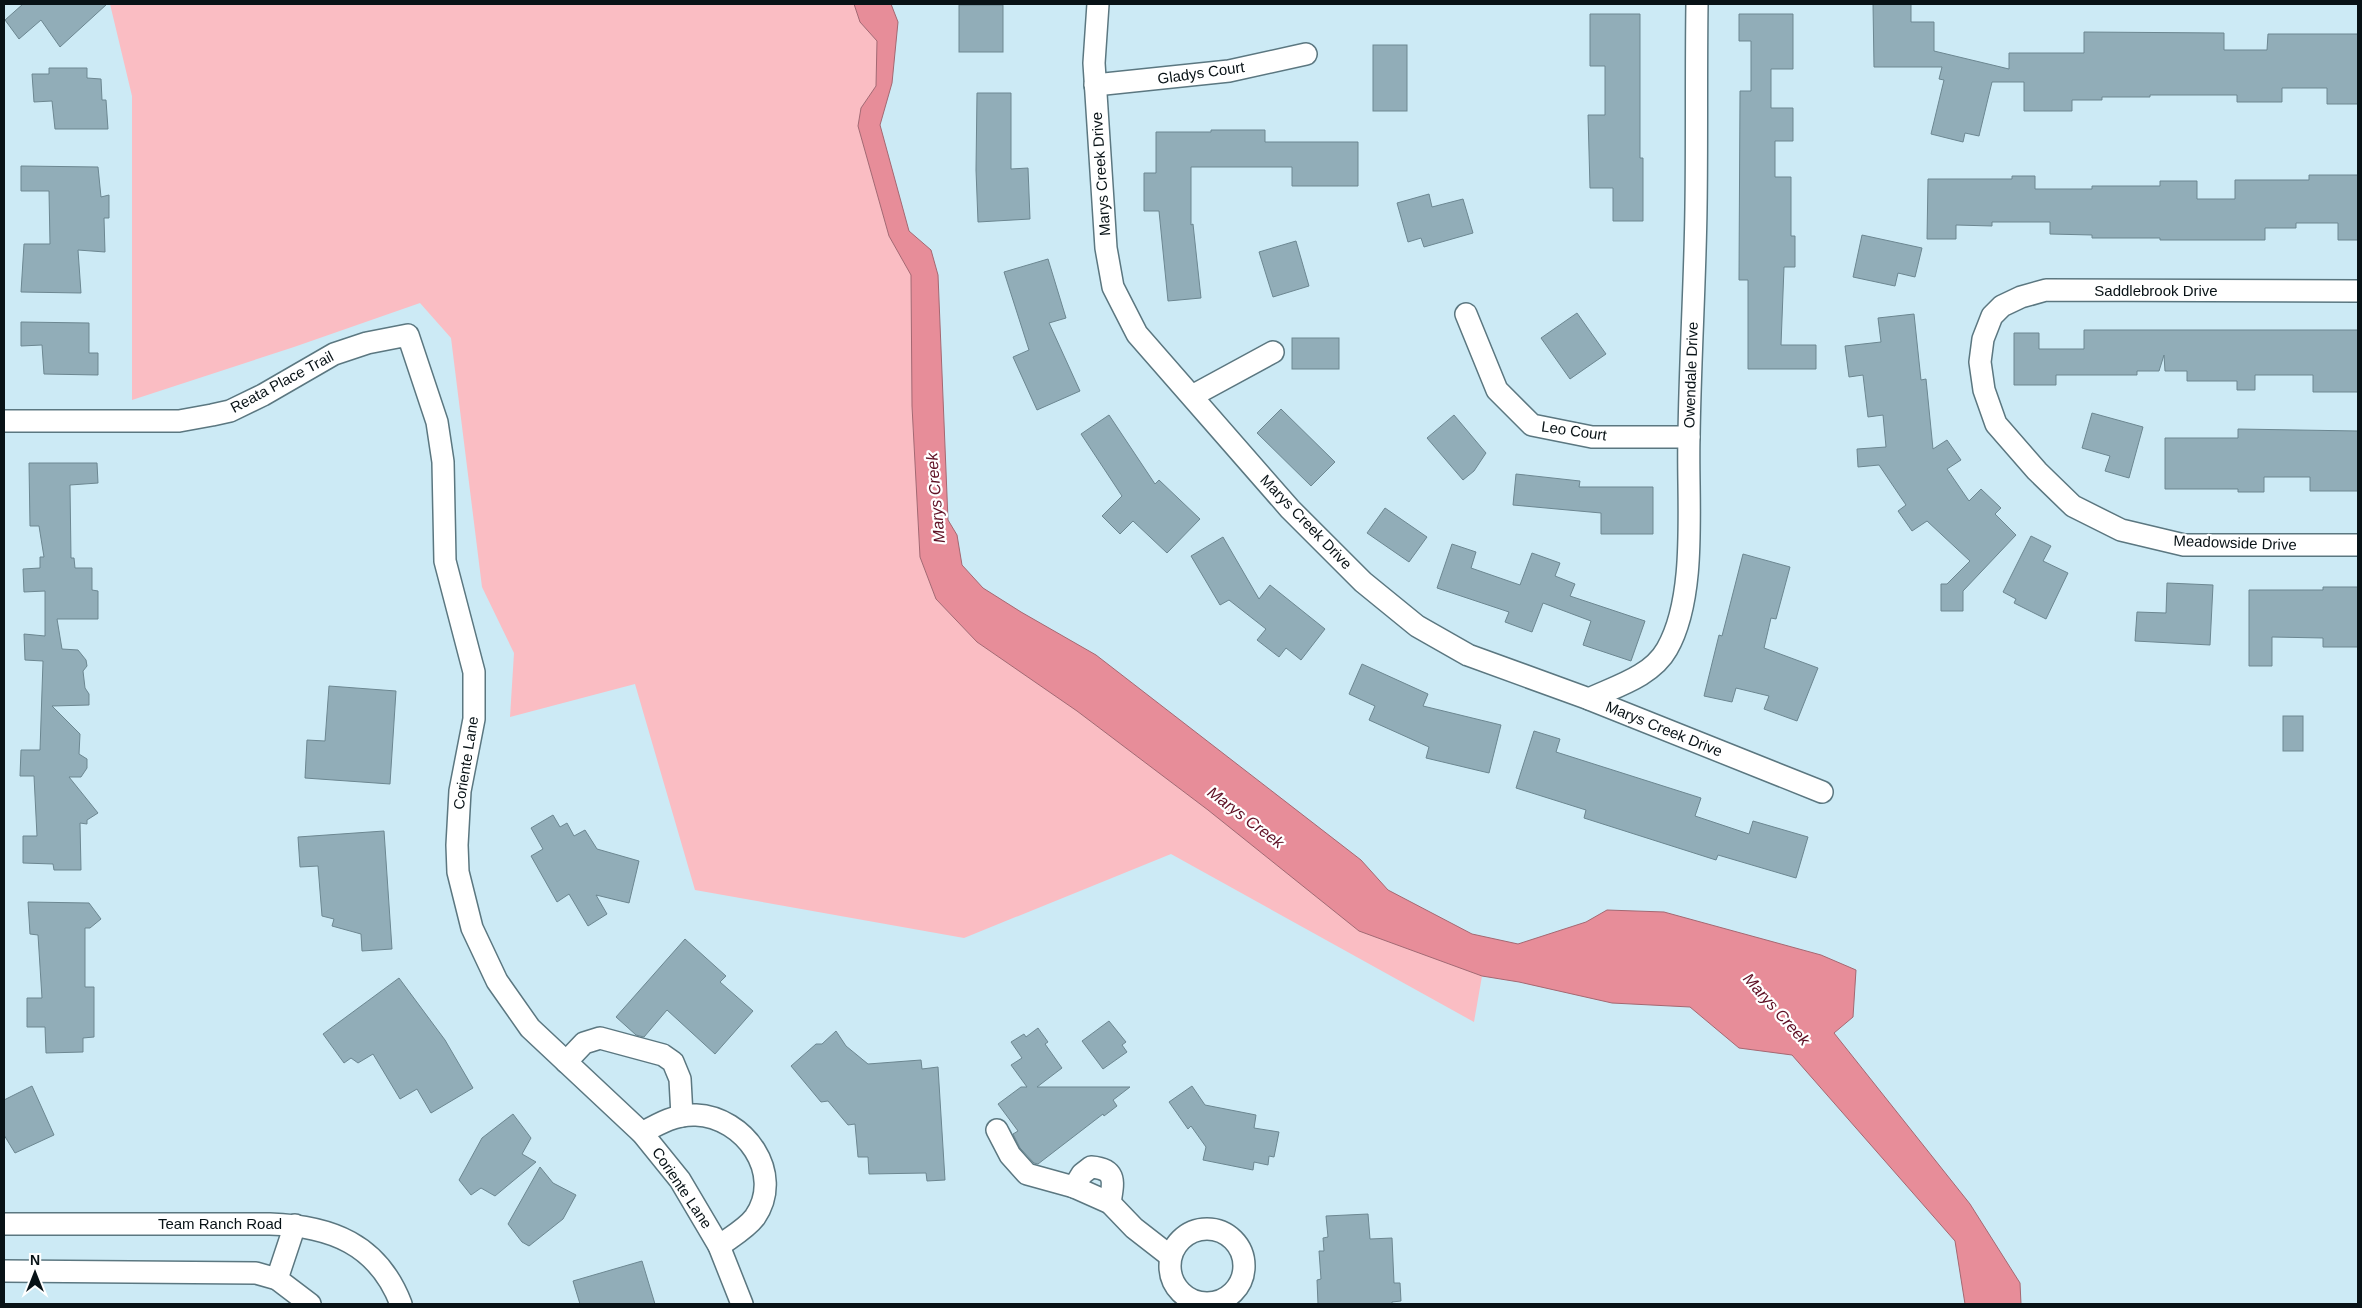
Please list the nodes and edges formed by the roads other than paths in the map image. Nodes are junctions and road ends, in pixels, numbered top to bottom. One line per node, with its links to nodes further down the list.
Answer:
1 (1098, 4): 4 (street, Marys Creek Drive)
2 (1696, 4): 12 (street, Owendale Drive)
3 (1306, 54): 4 (street, Gladys Court)
4 (1095, 86): 10 (street, Marys Creek Drive)
5 (2358, 292): 8 (street, Saddlebrook Drive)
6 (1466, 314): 12 (street, Leo Court)
7 (408, 335): 11 (street, Reata Place Trail); 16 (street, Coriente Lane)
8 (1982, 345): 13 (street, Meadowside Drive)
9 (1273, 352): 10 (street)
10 (1192, 396): 14 (street, Marys Creek Drive)
11 (4, 421)
12 (1689, 437): 14 (street, Owendale Drive)
13 (2358, 545)
14 (1589, 699): 15 (street, Marys Creek Drive)
15 (1822, 792)
16 (566, 1062): 17 (street); 19 (street, Coriente Lane)
17 (682, 1116): 19 (street, Coriente Lane); 24 (street, Coriente Lane)
18 (997, 1130): 20 (street)
19 (642, 1133): 24 (street, Coriente Lane)
20 (1074, 1187): 21 (street); 21 (street)
21 (1110, 1203): 25 (street)
22 (4, 1224): 23 (street, Team Ranch Road)
23 (296, 1225): 27 (street); 30 (street, Team Ranch Road)
24 (719, 1246): 31 (street, Coriente Lane)
25 (1170, 1256): 28 (street); 28 (street)
26 (4, 1272): 27 (street)
27 (277, 1279): 29 (street)
28 (1198, 1303)
29 (310, 1304)
30 (401, 1304)
31 (742, 1304)

